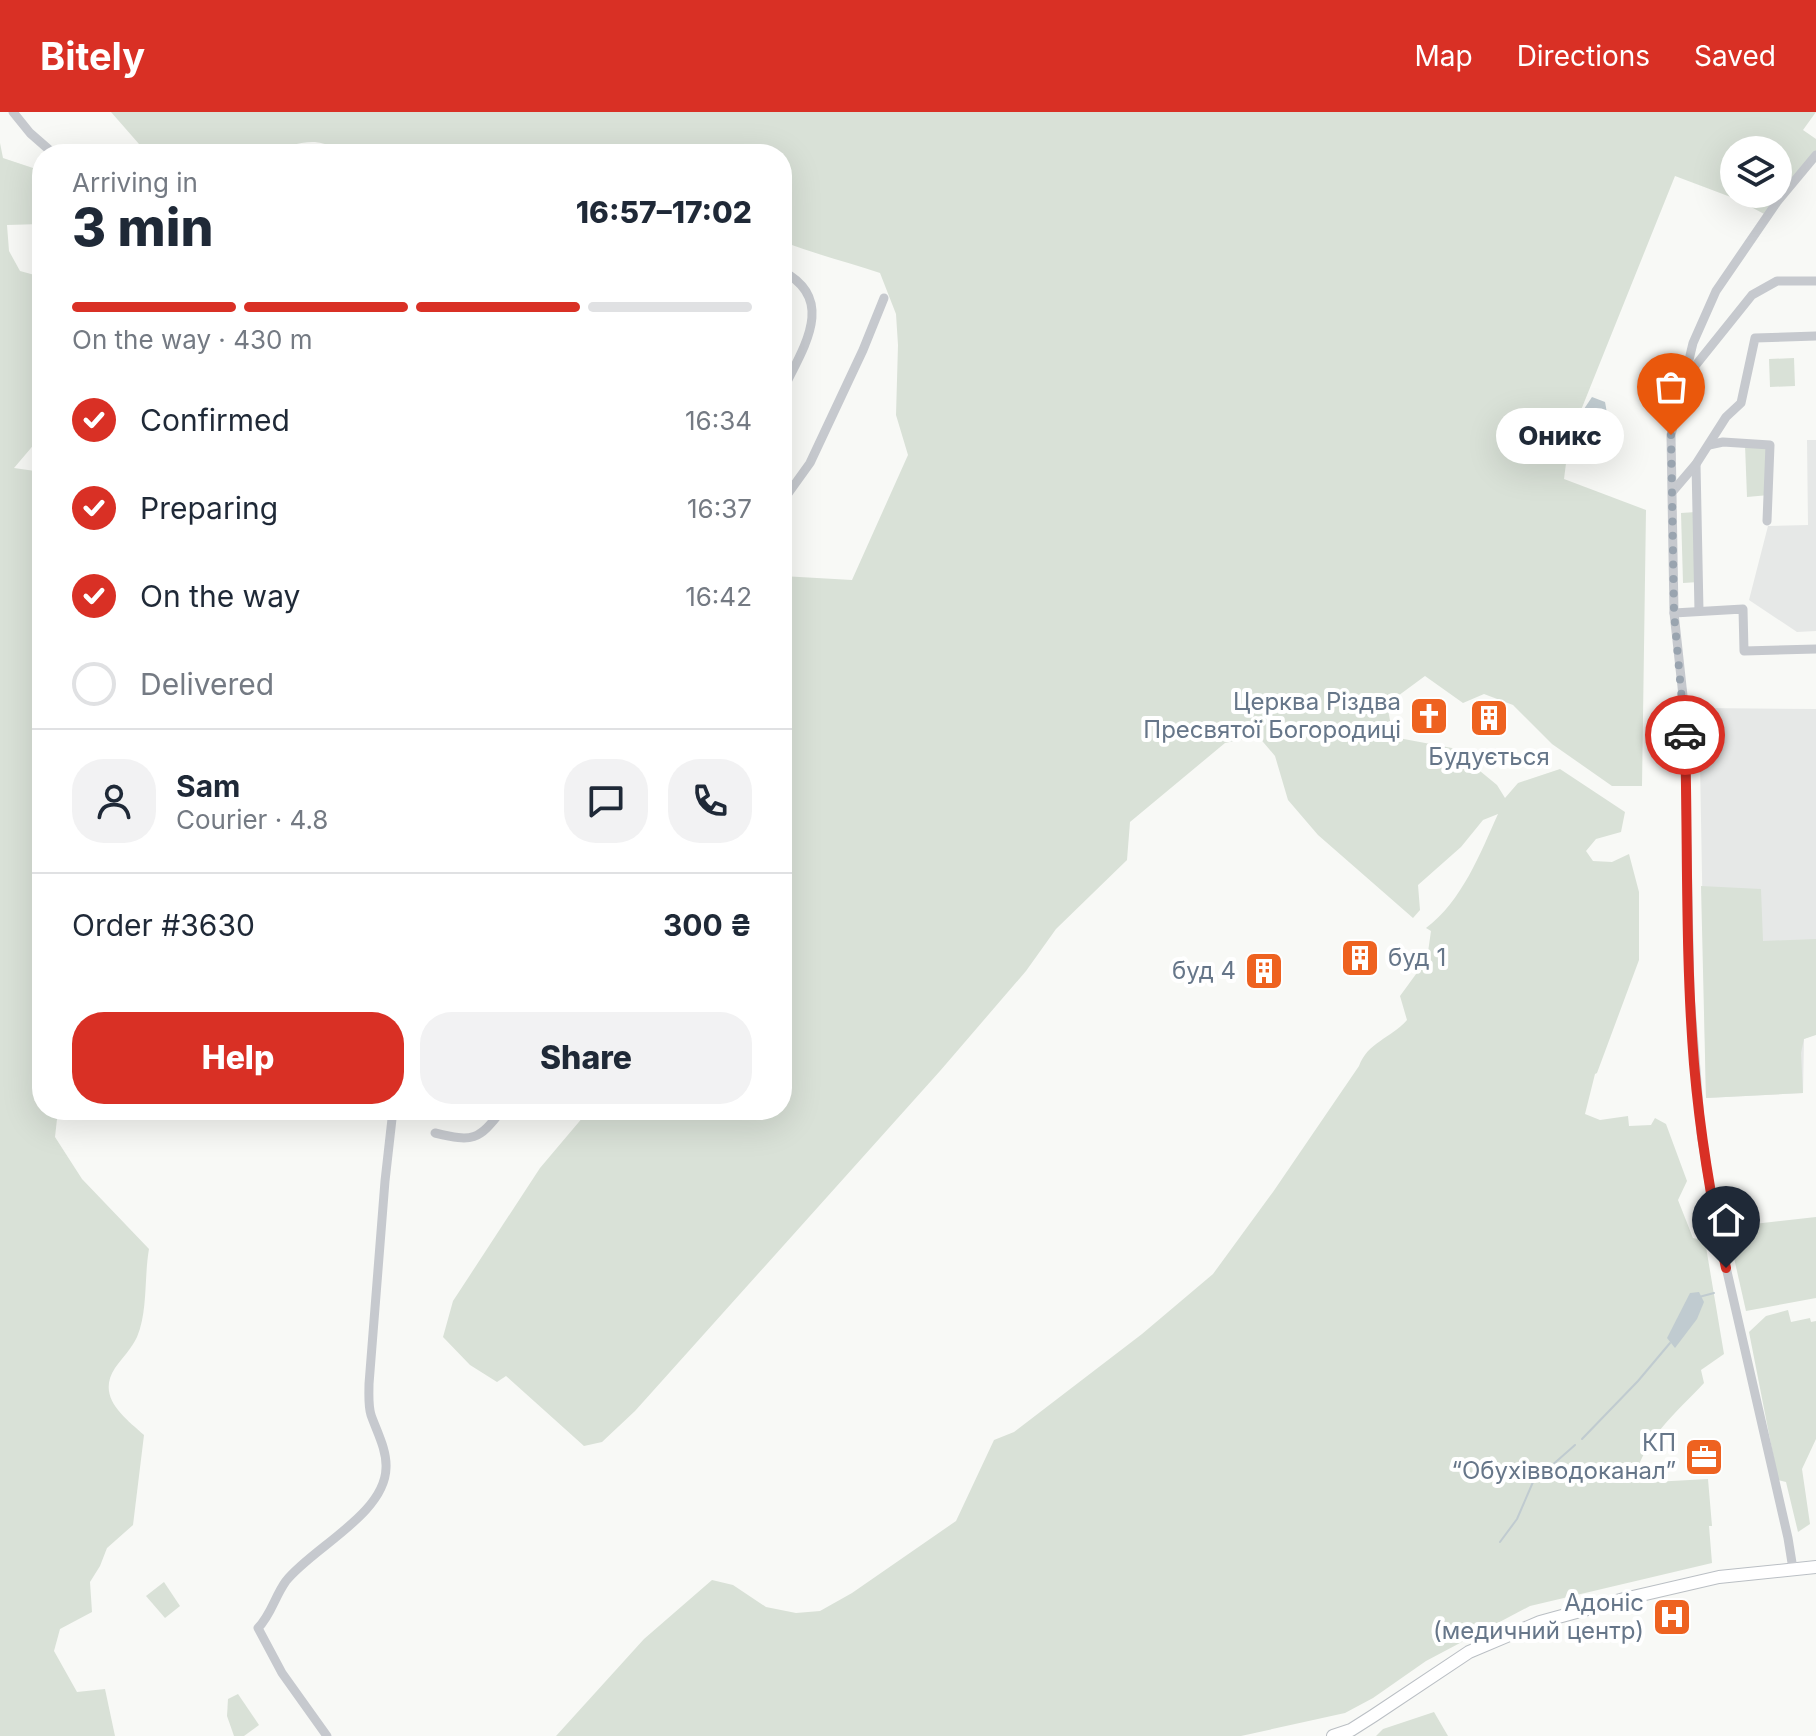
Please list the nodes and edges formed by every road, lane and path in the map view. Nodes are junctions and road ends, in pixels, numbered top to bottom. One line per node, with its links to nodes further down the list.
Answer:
1 (13, 112): 2 (street)
2 (43, 144)
3 (1816, 155): 9 (street)
4 (792, 276): 8 (street)
5 (1816, 281): 9 (street)
6 (884, 298): 12 (street)
7 (1816, 336): 10 (street)
8 (792, 370)
9 (1685, 379): 13 (street)
10 (1709, 445): 11 (street); 14 (street)
11 (1696, 464): 13 (street); 15 (street)
12 (792, 488)
13 (1673, 491): 16 (street)
14 (1767, 521)
15 (1699, 611): 16 (street); 17 (street)
16 (1674, 613): 22 (street)
17 (1816, 649)
18 (392, 1120): 23 (street)
19 (494, 1120): 20 (street)
20 (435, 1133)
21 (1816, 1567): 22 (main road)
22 (1793, 1569): 24 (main road)
23 (327, 1736)
24 (1333, 1736)

